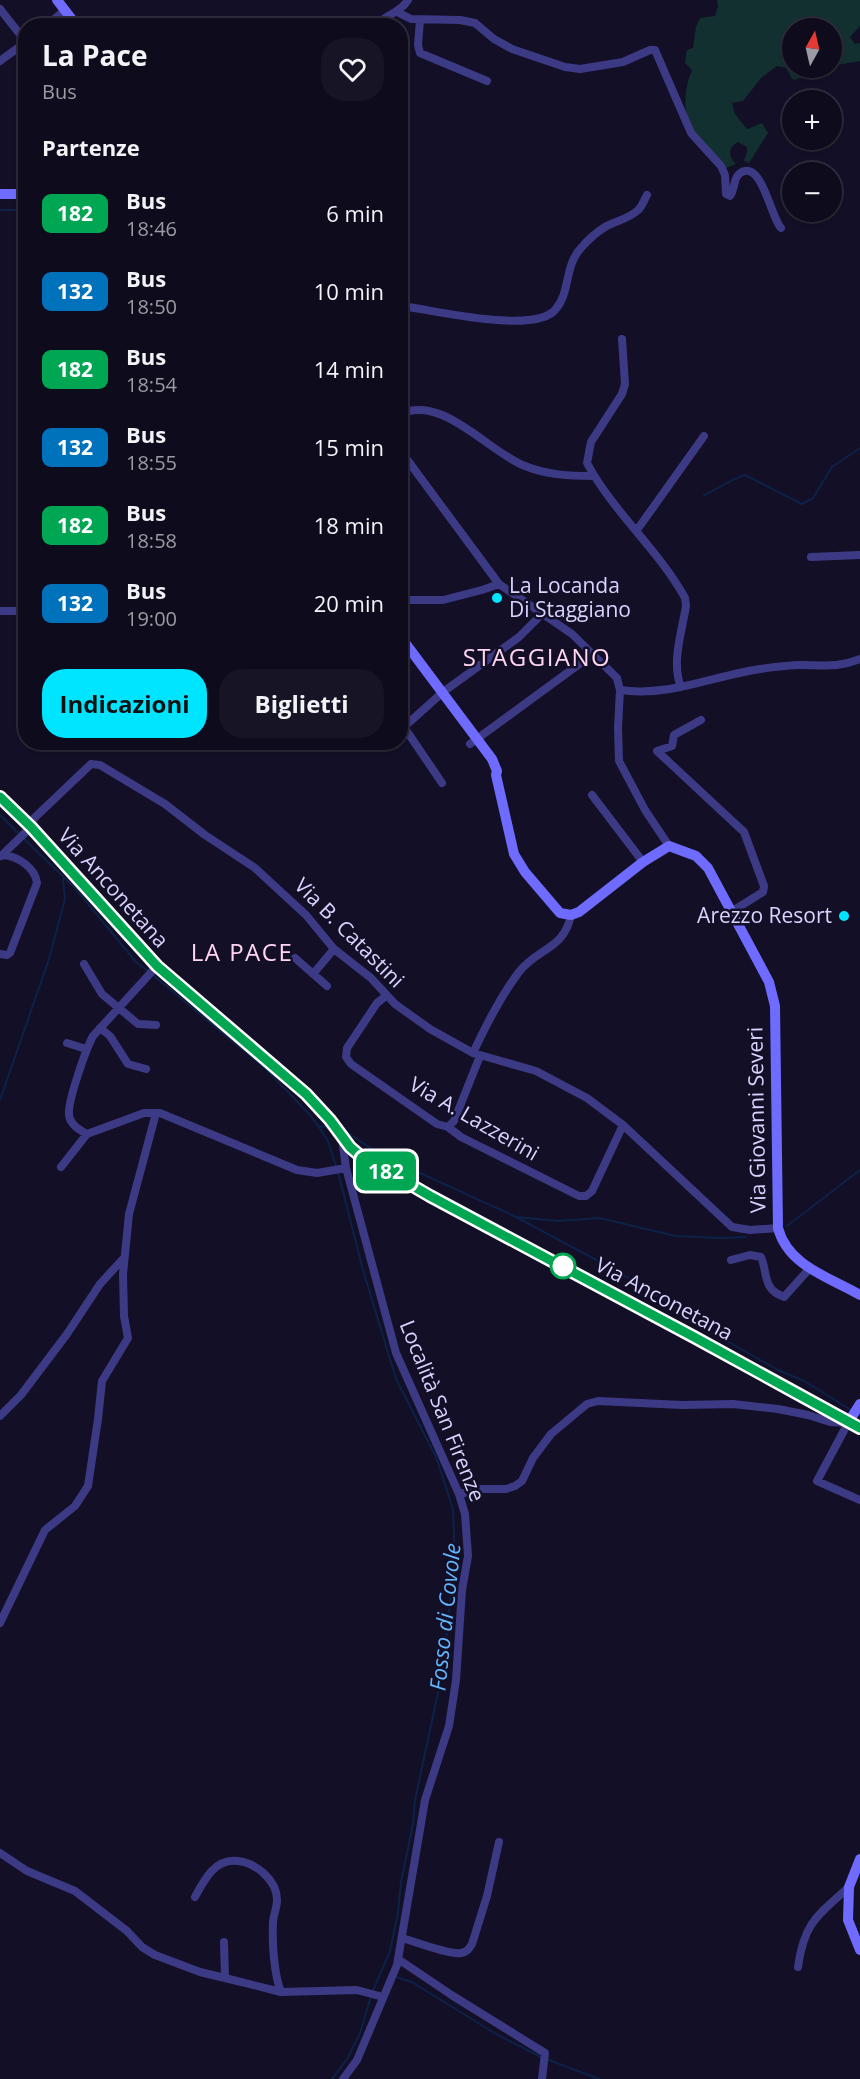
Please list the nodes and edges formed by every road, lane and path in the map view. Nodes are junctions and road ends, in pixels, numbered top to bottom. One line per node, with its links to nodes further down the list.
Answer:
1 (57, 0): 4 (main road)
2 (408, 0): 5 (street)
3 (0, 9): 10 (street)
4 (65, 10): 6 (street); 7 (main road)
5 (397, 12): 8 (street); 9 (street)
6 (56, 18)
7 (71, 18)
8 (384, 18)
9 (420, 20): 13 (street); 17 (street)
10 (18, 33)
11 (18, 47): 12 (street)
12 (0, 61)
13 (487, 81)
14 (0, 194): 15 (main road)
15 (18, 194)
16 (647, 195): 18 (street)
17 (781, 228)
18 (408, 307)
19 (622, 339): 23 (street)
20 (408, 413): 23 (street)
21 (704, 436): 24 (street)
22 (408, 461): 27 (street)
23 (594, 477): 24 (street)
24 (637, 530): 35 (street)
25 (860, 555): 26 (street)
26 (811, 557)
27 (499, 584): 28 (street); 31 (street)
28 (408, 600)
29 (0, 611): 30 (street)
30 (18, 611)
31 (543, 613): 33 (street); 37 (street)
32 (408, 646): 37 (main road)
33 (593, 654): 36 (street); 41 (street)
34 (860, 659): 35 (street)
35 (681, 687): 36 (street)
36 (620, 690): 46 (street)
37 (443, 692): 39 (street); 41 (main road)
38 (701, 720): 49 (street)
39 (408, 723)
40 (408, 733): 42 (street)
41 (474, 741): 50 (main road)
42 (442, 783)
43 (592, 795): 48 (street)
44 (0, 797): 45 (main road, Via Anconetana)
45 (28, 827): 47 (street, Via B. Catastini); 51 (street, Via B. Catastini); 55 (main road, Via Anconetana)
46 (669, 846): 48 (main road); 49 (main road, Via Giovanni Severi)
47 (1, 856): 52 (street)
48 (643, 862): 50 (main road)
49 (731, 912): 73 (main road, Via Giovanni Severi)
50 (571, 915): 64 (street)
51 (334, 949): 56 (street); 58 (street, Via B. Catastini)
52 (0, 954)
53 (296, 958): 56 (street)
54 (84, 964): 59 (street)
55 (157, 966): 59 (street); 70 (main road, Via Anconetana)
56 (313, 974): 57 (street)
57 (327, 986)
58 (386, 996): 64 (street, Via B. Catastini); 68 (street, Via A. Lazzerini)
59 (119, 1007): 60 (street); 61 (street)
60 (156, 1025)
61 (100, 1028): 63 (street); 65 (street)
62 (67, 1042): 63 (street)
63 (86, 1049): 69 (street)
64 (476, 1054): 67 (street, Via B. Catastini); 68 (street)
65 (146, 1069)
66 (156, 1113): 69 (street); 72 (street); 74 (street)
67 (623, 1125): 68 (street, Via A. Lazzerini); 73 (street, Via B. Catastini)
68 (448, 1127)
69 (87, 1134): 71 (street)
70 (342, 1138): 72 (street, Località San Firenze); 78 (main road, Via Anconetana)
71 (61, 1167)
72 (344, 1168): 81 (street, Località San Firenze)
73 (778, 1228): 76 (main road, Via Giovanni Severi)
74 (123, 1259): 79 (street); 83 (street)
75 (731, 1260): 76 (street)
76 (810, 1268): 77 (main road, Via Giovanni Severi)
77 (860, 1295)
78 (855, 1413): 80 (main road, Via Anconetana); 81 (street); 82 (street)
79 (0, 1416)
80 (860, 1428)
81 (459, 1494): 89 (street, Località San Firenze)
82 (860, 1500)
83 (0, 1623)
84 (499, 1842): 89 (street)
85 (0, 1853): 94 (street)
86 (860, 1859): 87 (main road)
87 (849, 1887): 91 (main road); 93 (street)
88 (195, 1897): 95 (street)
89 (402, 1938): 92 (street, Località San Firenze)
90 (224, 1942): 94 (street)
91 (860, 1950)
92 (398, 1959): 96 (street, Località San Firenze); 98 (street)
93 (798, 1967)
94 (225, 1978): 95 (street)
95 (281, 1992): 96 (street)
96 (379, 1996): 97 (street, Località San Firenze)
97 (343, 2079)
98 (543, 2079)

